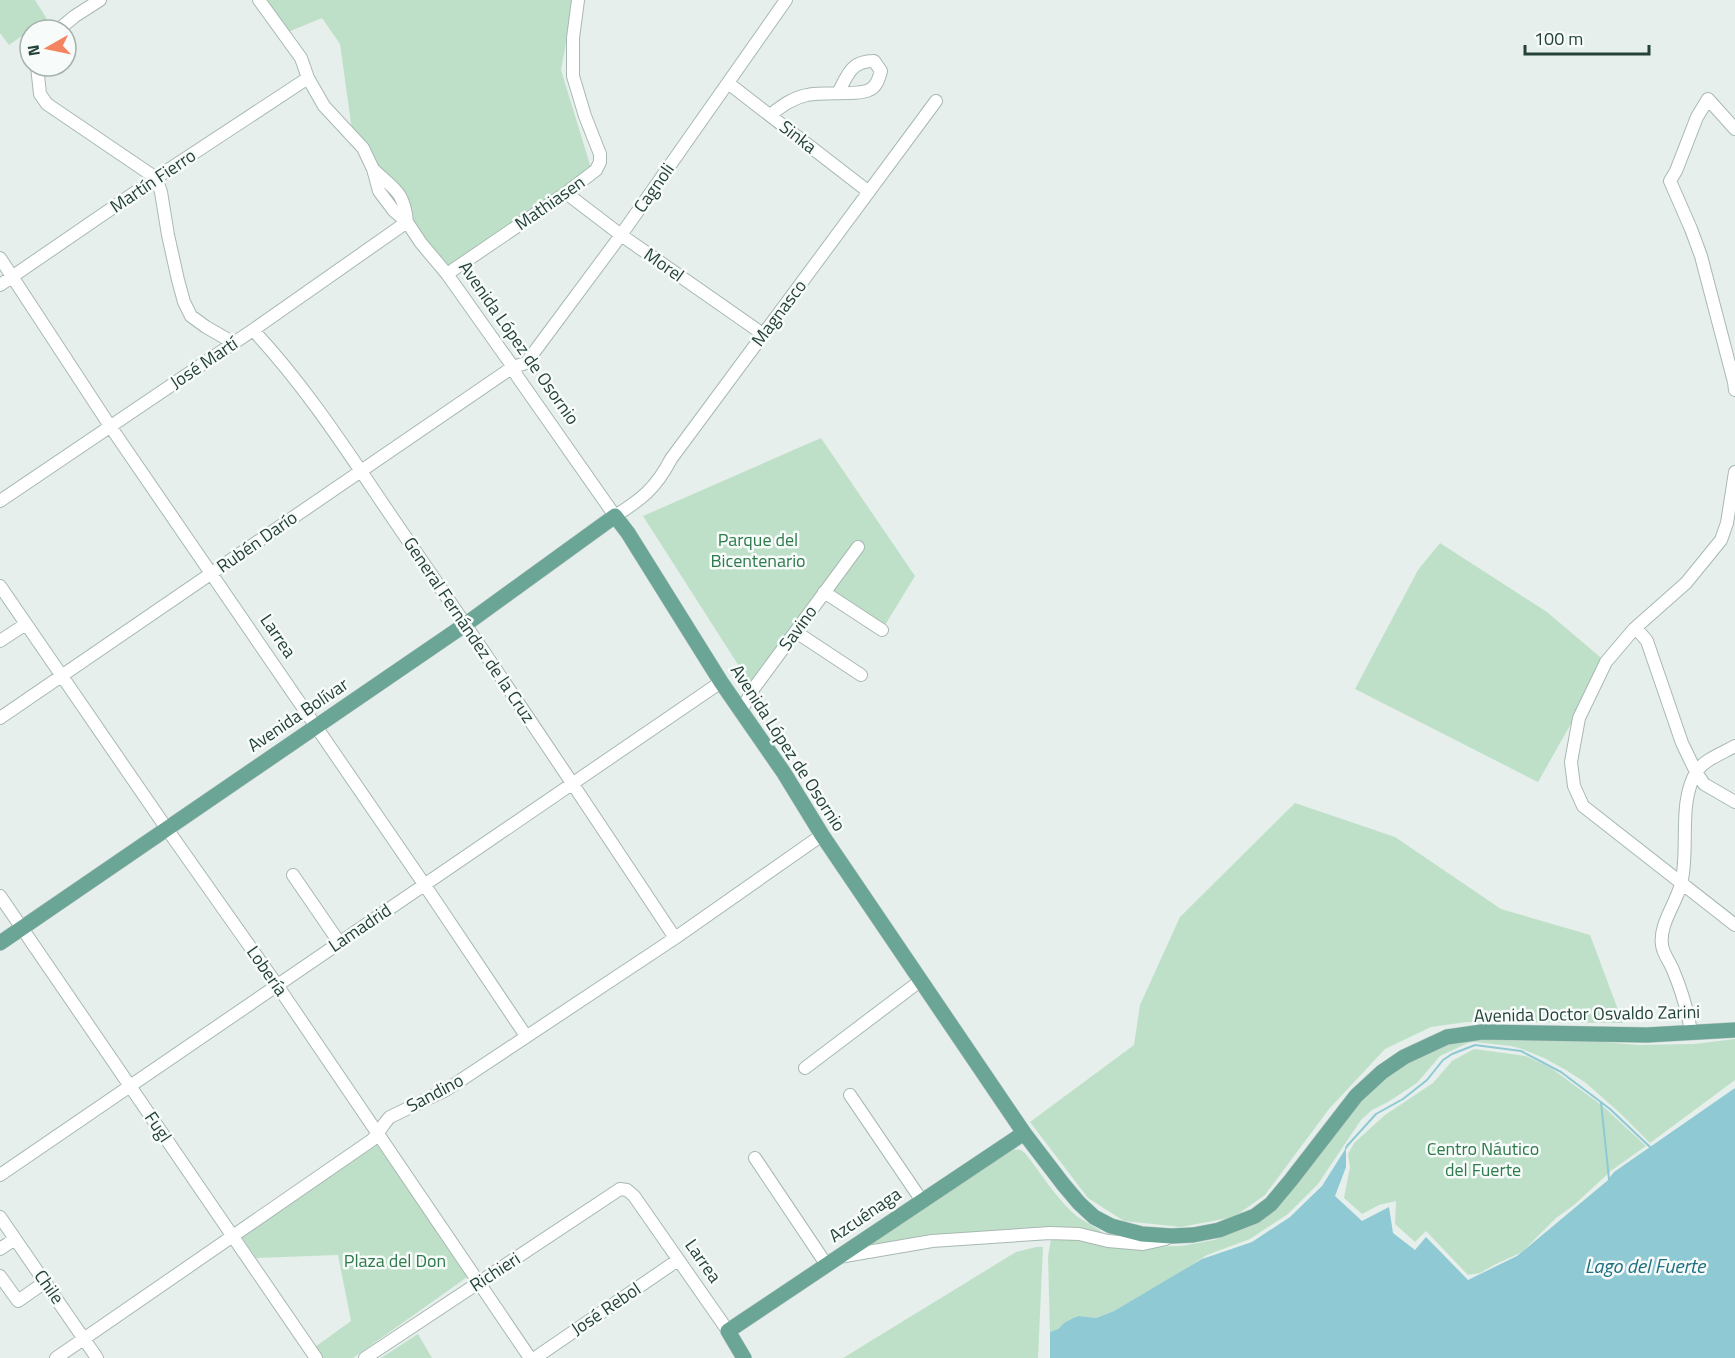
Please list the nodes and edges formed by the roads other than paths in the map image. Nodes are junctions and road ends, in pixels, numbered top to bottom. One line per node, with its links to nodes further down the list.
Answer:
1 (100, 0): 5 (street)
2 (259, 0): 7 (street, Avenida López de Osornio)
3 (578, 0): 15 (street, Mathiasen)
4 (786, 0): 8 (street, Cagnoli)
5 (73, 18)
6 (38, 78): 13 (street)
7 (308, 78): 13 (street, Martín Fierro); 16 (street, Avenida López de Osornio)
8 (728, 83): 11 (street, Sinka); 17 (street, Cagnoli)
9 (838, 93): 11 (street)
10 (936, 101): 14 (street, Magnasco)
11 (770, 116): 14 (street, Sinka)
12 (1735, 129): 26 (street)
13 (156, 178): 20 (street, Martín Fierro); 24 (street)
14 (869, 192): 23 (street, Magnasco)
15 (566, 193): 17 (street, Morel); 19 (street, Mathiasen)
16 (407, 222): 19 (street, Avenida López de Osornio); 22 (street, José Martí)
17 (621, 235): 23 (street, Morel); 25 (street, Cagnoli)
18 (0, 258): 20 (street, Larrea)
19 (447, 274): 25 (street, Avenida López de Osornio)
20 (13, 276): 21 (street, Martín Fierro); 27 (street, Larrea)
21 (0, 285)
22 (253, 330): 24 (street, José Martí); 28 (street, General Fernández de la Cruz)
23 (763, 334): 31 (street, Magnasco)
24 (234, 343): 27 (street, José Martí)
25 (513, 367): 28 (street, Rubén Darío); 31 (street, Avenida López de Osornio)
26 (1735, 390)
27 (111, 426): 30 (street, José Martí); 33 (street, Larrea)
28 (360, 471): 33 (street, Rubén Darío); 37 (street, General Fernández de la Cruz)
29 (1735, 472): 38 (street)
30 (0, 501)
31 (615, 516): 37 (main road, Avenida Bolívar); 44 (main road, Avenida López de Osornio)
32 (858, 547): 35 (street, Savino)
33 (211, 573): 43 (street, Rubén Darío); 47 (street, Larrea)
34 (0, 586): 36 (street, Lobería)
35 (825, 592): 39 (street); 40 (street, Savino)
36 (26, 624): 41 (street); 43 (street, Lobería)
37 (466, 624): 47 (main road, Avenida Bolívar); 50 (street, General Fernández de la Cruz)
38 (1636, 628): 49 (street); 56 (street)
39 (882, 630)
40 (796, 632): 42 (street); 45 (street, Savino)
41 (0, 641)
42 (861, 675)
43 (62, 676): 46 (street, Rubén Darío); 52 (street, Lobería)
44 (721, 682): 45 (main road, Avenida López de Osornio); 50 (street, Lamadrid)
45 (741, 711): 53 (main road, Avenida López de Osornio)
46 (0, 718)
47 (316, 727): 52 (main road, Avenida Bolívar); 55 (street, Larrea)
48 (1735, 746): 49 (street)
49 (1696, 772): 51 (street); 56 (street)
50 (572, 783): 55 (street, Lamadrid); 60 (street, General Fernández de la Cruz)
51 (1735, 802)
52 (167, 829): 59 (main road, Avenida Bolívar); 64 (street, Lobería)
53 (822, 835): 60 (street, Sandino); 63 (main road, Avenida López de Osornio)
54 (293, 875): 61 (street)
55 (424, 884): 61 (street, Lamadrid); 67 (street, Larrea)
56 (1681, 884): 58 (street); 66 (street)
57 (0, 896): 59 (street, Fugl)
58 (1735, 925)
59 (22, 928): 62 (main road, Avenida Bolívar); 69 (street, Fugl)
60 (675, 938): 67 (street, Sandino)
61 (339, 942): 64 (street, Lamadrid)
62 (0, 943)
63 (920, 981): 68 (street); 71 (main road, Avenida López de Osornio)
64 (277, 985): 69 (street, Lamadrid); 72 (street, Lobería)
65 (1735, 1030): 66 (main road, Avenida Doctor Osvaldo Zarini)
66 (1691, 1032): 78 (main road, Avenida Doctor Osvaldo Zarini)
67 (526, 1036): 72 (street, Sandino)
68 (805, 1068)
69 (130, 1086): 74 (street, Lamadrid); 79 (street, Fugl)
70 (850, 1095): 76 (street)
71 (1024, 1133): 76 (main road, Azcuénaga); 78 (main road, Avenida López de Osornio)
72 (379, 1134): 79 (street, Sandino); 86 (street, Lobería)
73 (755, 1158): 83 (street)
74 (0, 1175)
75 (627, 1190): 82 (street, Larrea); 86 (street, Richieri)
76 (922, 1201): 83 (main road, Azcuénaga)
77 (0, 1217): 80 (street, Chile)
78 (1179, 1236): 83 (street, Avenida Doctor Osvaldo Zarini)
79 (233, 1237): 88 (street, Sandino); 91 (street, Fugl)
80 (15, 1239): 81 (street); 85 (street, Chile)
81 (0, 1249)
82 (678, 1260): 87 (street, Larrea); 93 (street, José Rebol)
83 (831, 1261): 87 (main road, Azcuénaga)
84 (0, 1276): 85 (street)
85 (45, 1282): 88 (street, Chile)
86 (479, 1282): 92 (street, Richieri); 93 (street, Lobería)
87 (728, 1331): 94 (main road, Larrea)
88 (84, 1339): 89 (street, Sandino); 90 (street, Chile)
89 (56, 1358)
90 (97, 1358)
91 (316, 1358)
92 (365, 1358)
93 (532, 1358)
94 (744, 1358)

